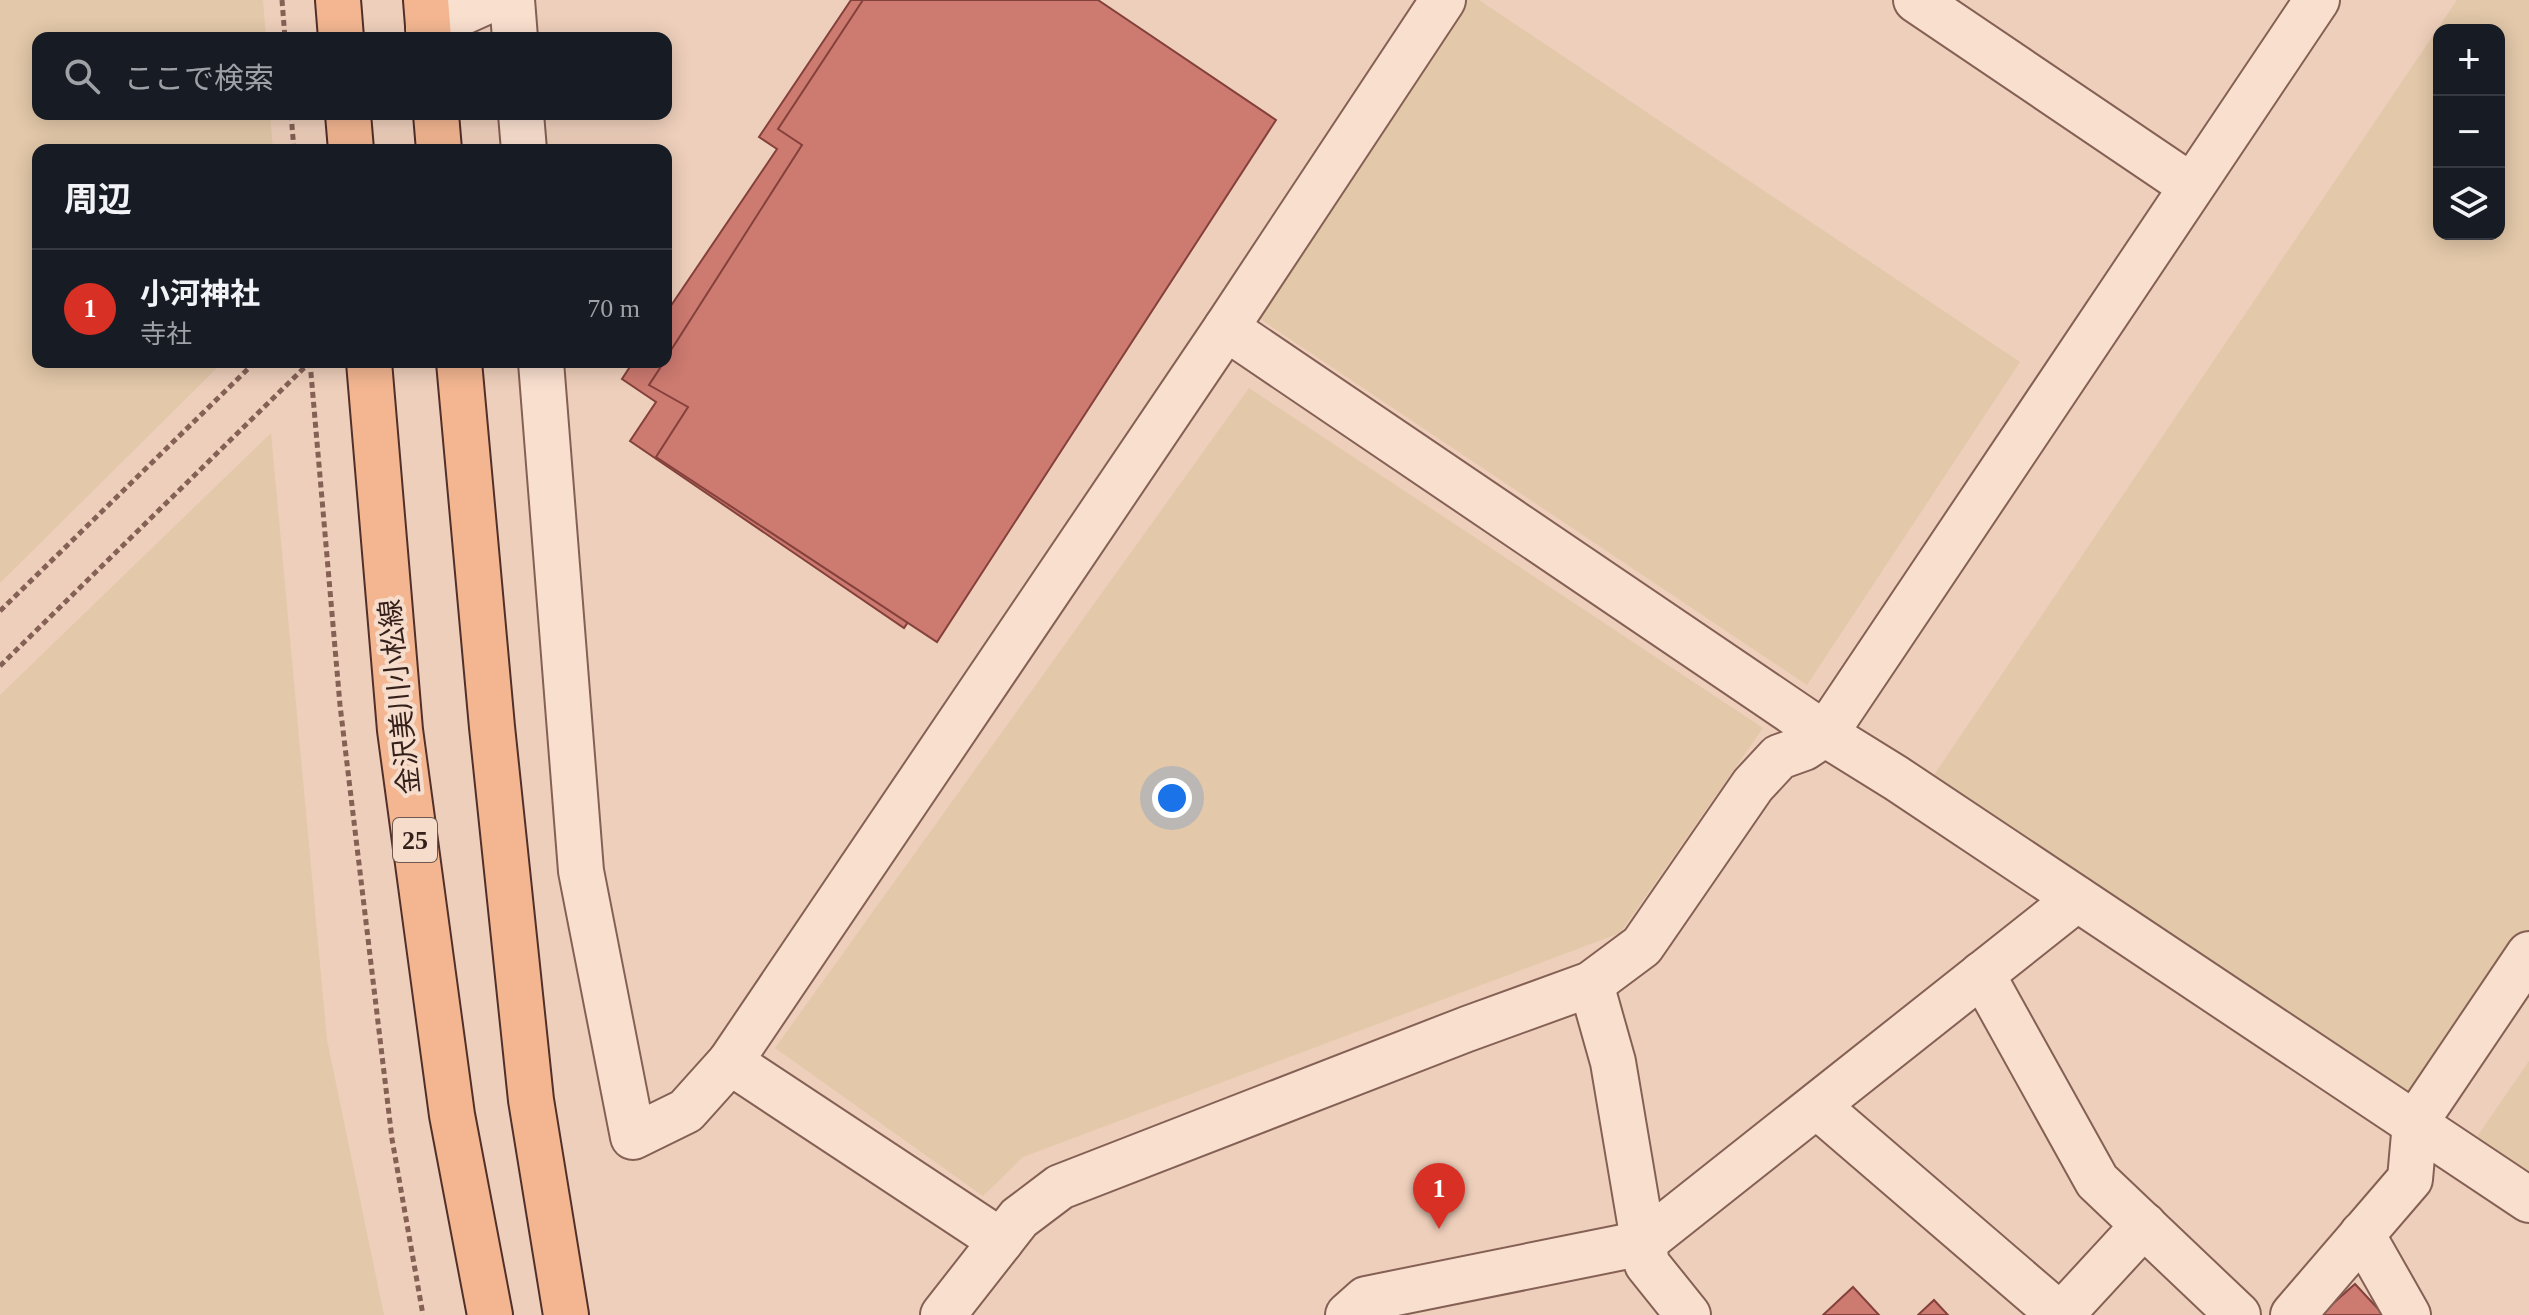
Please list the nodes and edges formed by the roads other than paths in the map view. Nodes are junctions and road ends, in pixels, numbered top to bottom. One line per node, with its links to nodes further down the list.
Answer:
1 (338, 0): 8 (main road)
2 (490, 0): 7 (street)
3 (512, 0): 9 (street)
4 (1443, 0): 17 (street)
5 (1916, 0): 16 (street)
6 (2317, 0): 16 (street)
7 (428, 22)
8 (341, 32)
9 (515, 32)
10 (348, 120): 13 (main road)
11 (436, 120): 14 (main road)
12 (522, 120): 15 (street)
13 (350, 144)
14 (438, 144)
15 (524, 144)
16 (2191, 186): 21 (street)
17 (1226, 328): 21 (street); 26 (street)
18 (370, 368): 34 (main road, 金沢美川小松線 / 25)
19 (460, 368): 35 (main road)
20 (541, 368): 26 (street)
21 (1825, 734): 22 (street); 25 (street)
22 (2077, 899): 24 (street); 28 (street)
23 (2529, 954): 28 (street)
24 (1982, 974): 27 (street); 30 (street)
25 (1591, 984): 32 (street); 33 (street)
26 (730, 1062): 32 (street)
27 (1817, 1106): 33 (street); 39 (street)
28 (2415, 1123): 29 (street); 31 (street)
29 (2529, 1200)
30 (2144, 1225): 39 (street); 40 (street)
31 (2362, 1234): 41 (street); 42 (street)
32 (1001, 1241): 36 (street)
33 (1643, 1243): 37 (street); 38 (street)
34 (490, 1315)
35 (566, 1315)
36 (943, 1315)
37 (1348, 1315)
38 (1688, 1315)
39 (2060, 1315)
40 (2238, 1315)
41 (2293, 1315)
42 (2408, 1315)

